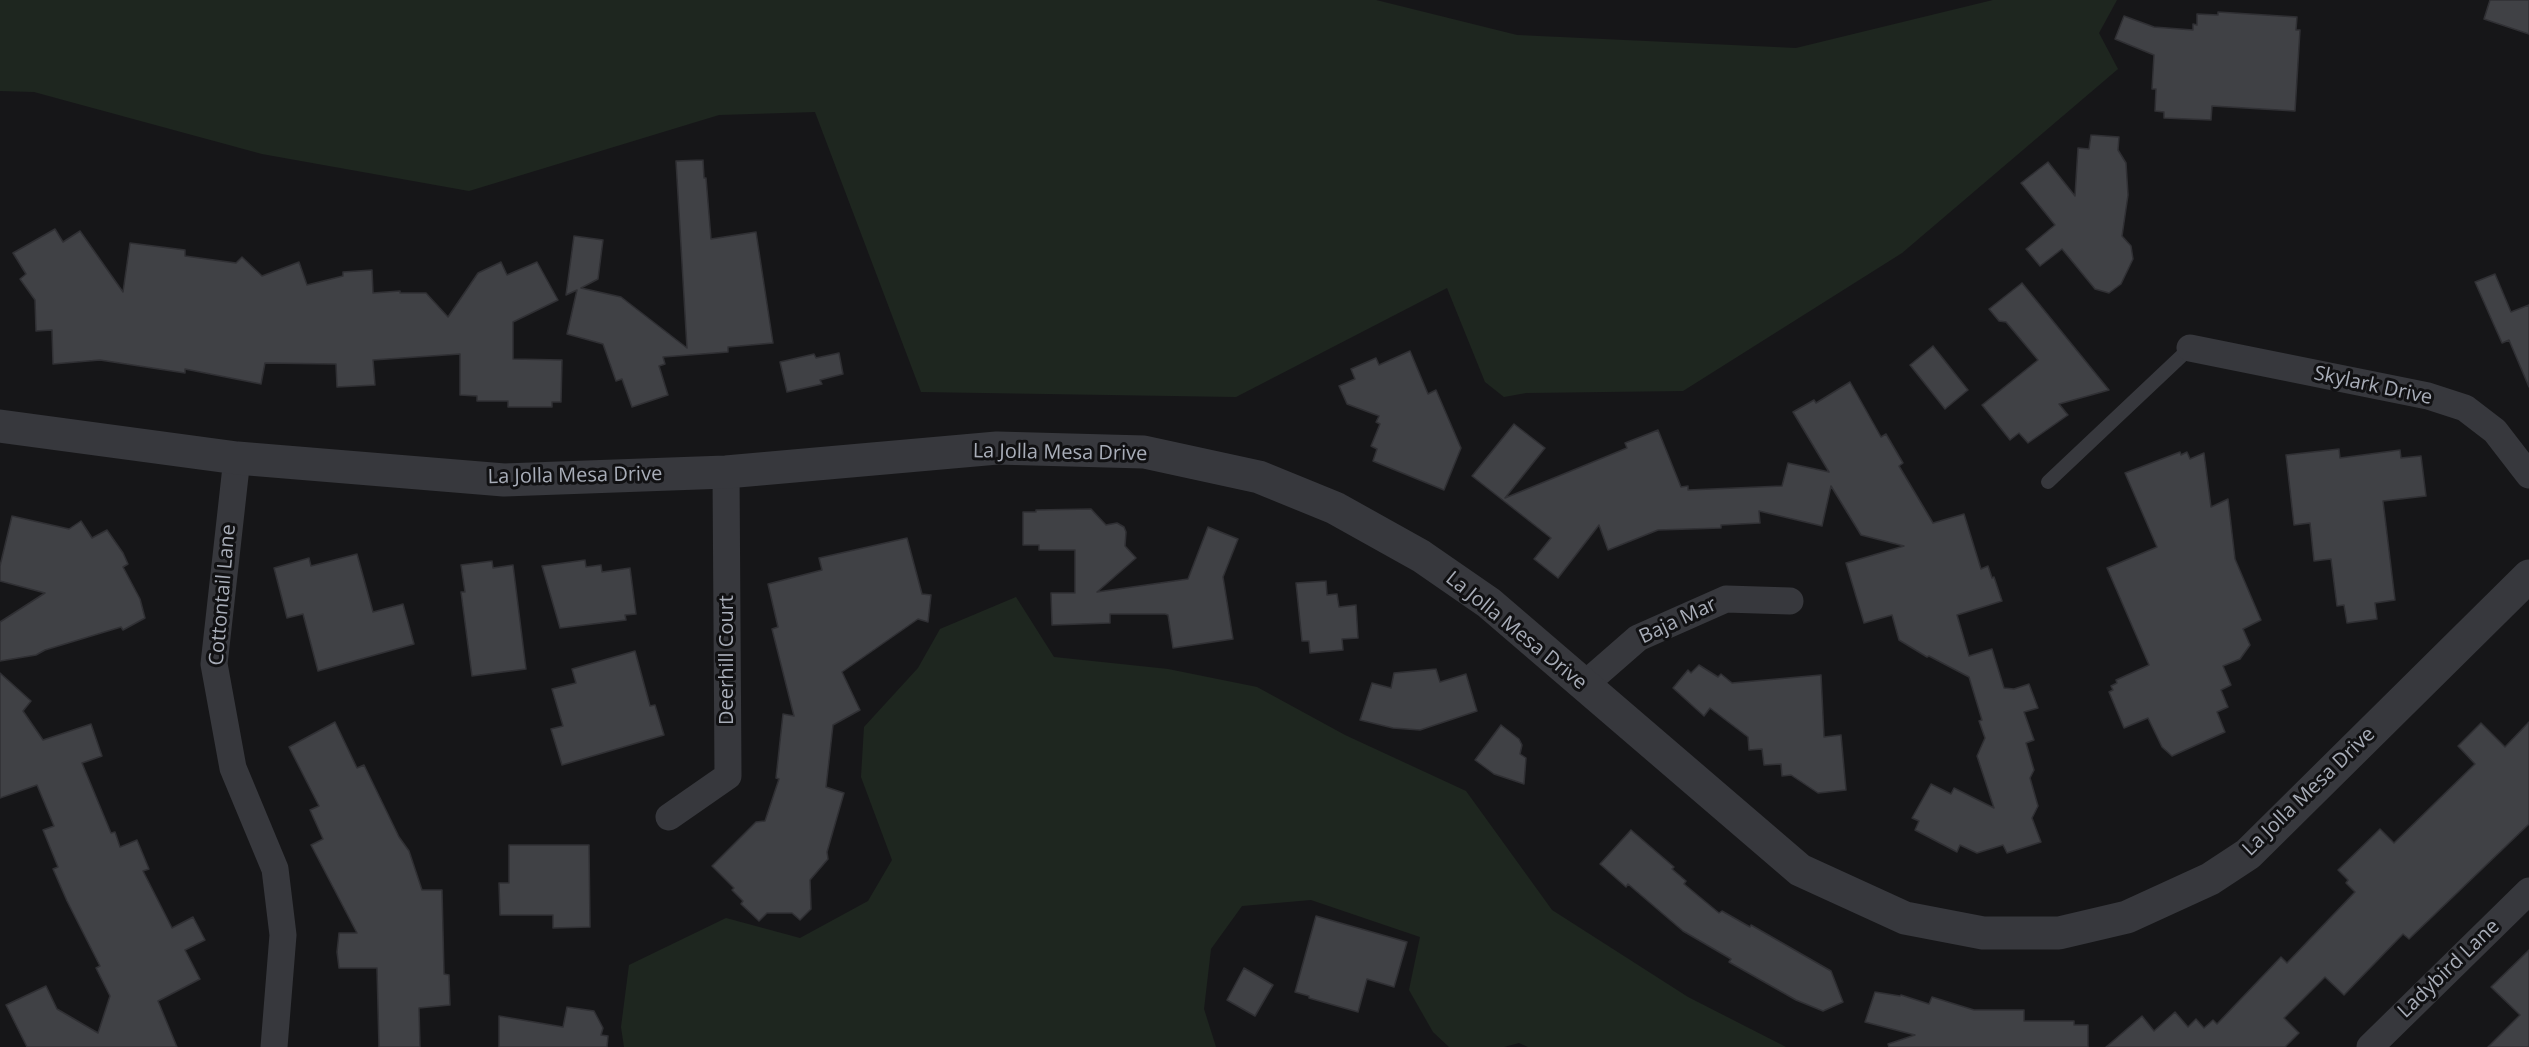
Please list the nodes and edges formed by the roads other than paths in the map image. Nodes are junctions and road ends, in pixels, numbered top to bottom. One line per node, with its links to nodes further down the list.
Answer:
1 (2190, 348): 5 (street, Skylark Drive); 6 (lane)
2 (0, 426): 3 (street, La Jolla Mesa Drive)
3 (237, 458): 4 (street, La Jolla Mesa Drive); 12 (street, Cottontail Lane)
4 (726, 472): 9 (street, La Jolla Mesa Drive); 10 (street, Deerhill Court)
5 (2529, 475)
6 (2048, 482)
7 (2529, 576): 9 (street, La Jolla Mesa Drive)
8 (1790, 601): 9 (street, Baja Mar)
9 (1583, 686)
10 (669, 817)
11 (2529, 891): 13 (street, Ladybird Lane)
12 (274, 1047)
13 (2370, 1047)

